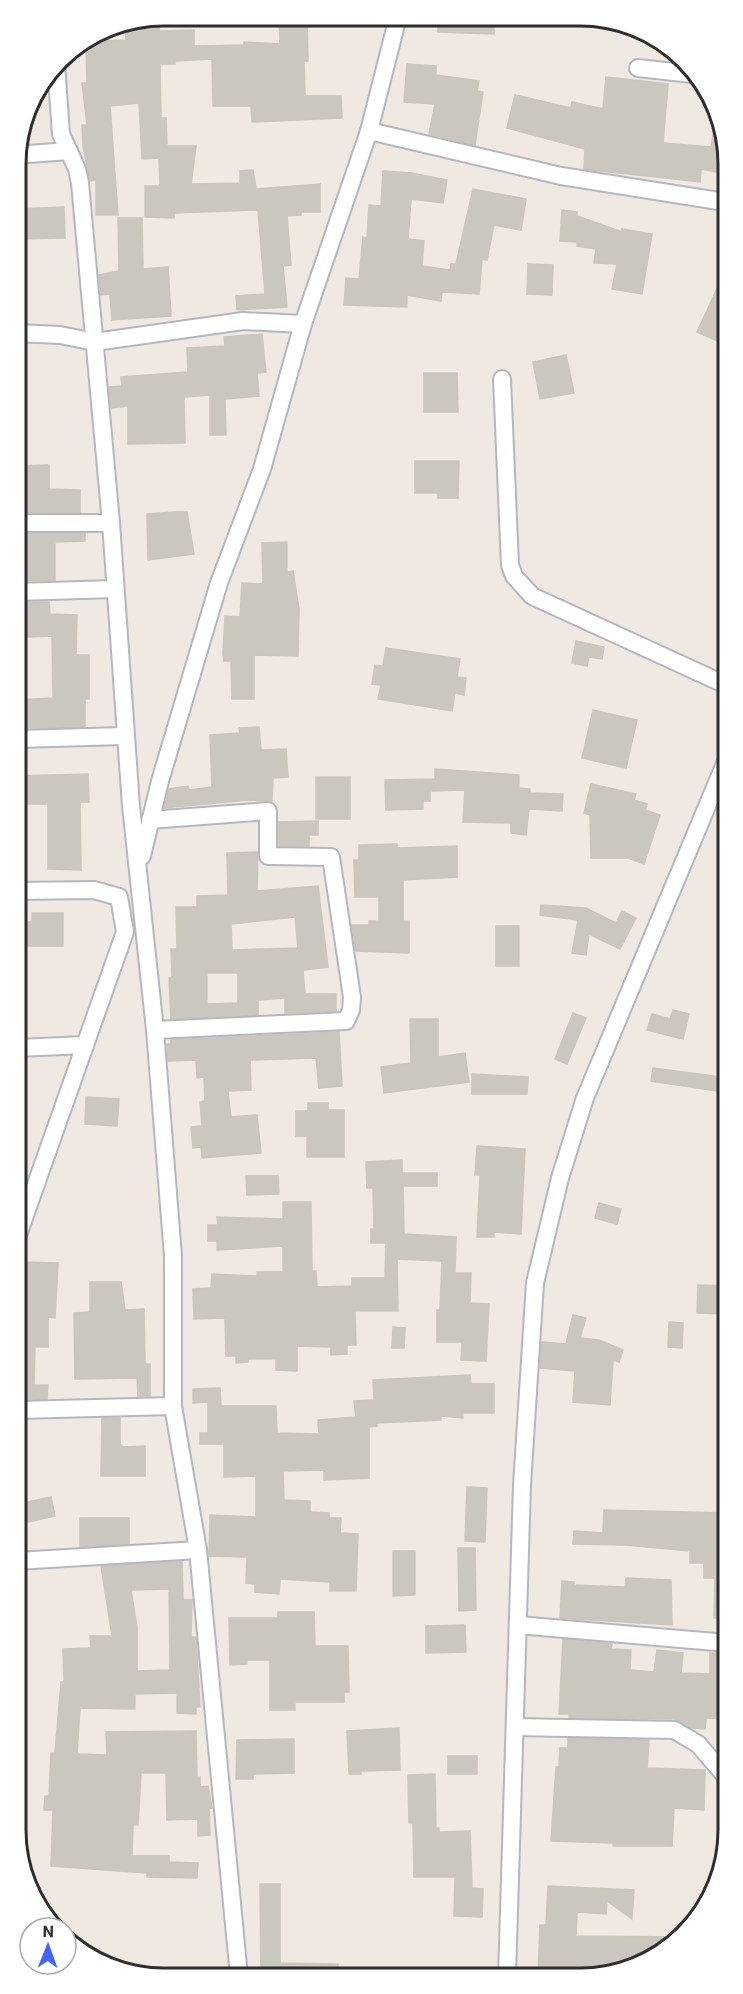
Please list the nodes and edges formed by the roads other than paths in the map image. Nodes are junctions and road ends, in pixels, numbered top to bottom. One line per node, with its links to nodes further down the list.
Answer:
1 (395, 26): 5 (street)
2 (638, 68): 3 (street)
3 (683, 73)
4 (57, 77): 6 (street)
5 (369, 131): 8 (street); 9 (street)
6 (69, 151): 7 (street); 11 (street)
7 (26, 154)
8 (718, 201)
9 (303, 324): 11 (street); 21 (street)
10 (26, 333): 11 (street)
11 (95, 342): 14 (street)
12 (502, 379): 17 (street)
13 (26, 523): 14 (street)
14 (111, 523): 15 (street)
15 (115, 589): 16 (street); 18 (street)
16 (26, 592)
17 (718, 681)
18 (125, 736): 19 (street); 22 (street)
19 (26, 739)
20 (718, 781): 32 (street)
21 (150, 820): 22 (street); 24 (street)
22 (138, 871): 24 (street)
23 (26, 891): 25 (street)
24 (155, 1030): 28 (street)
25 (85, 1045): 26 (street); 27 (street)
26 (26, 1048)
27 (26, 1201)
28 (173, 1406): 29 (street); 30 (street)
29 (26, 1410)
30 (198, 1550): 31 (street); 36 (street)
31 (26, 1561)
32 (518, 1625): 33 (street); 34 (street)
33 (717, 1642)
34 (515, 1727): 35 (street); 37 (street)
35 (717, 1766)
36 (238, 1968)
37 (507, 1968)

